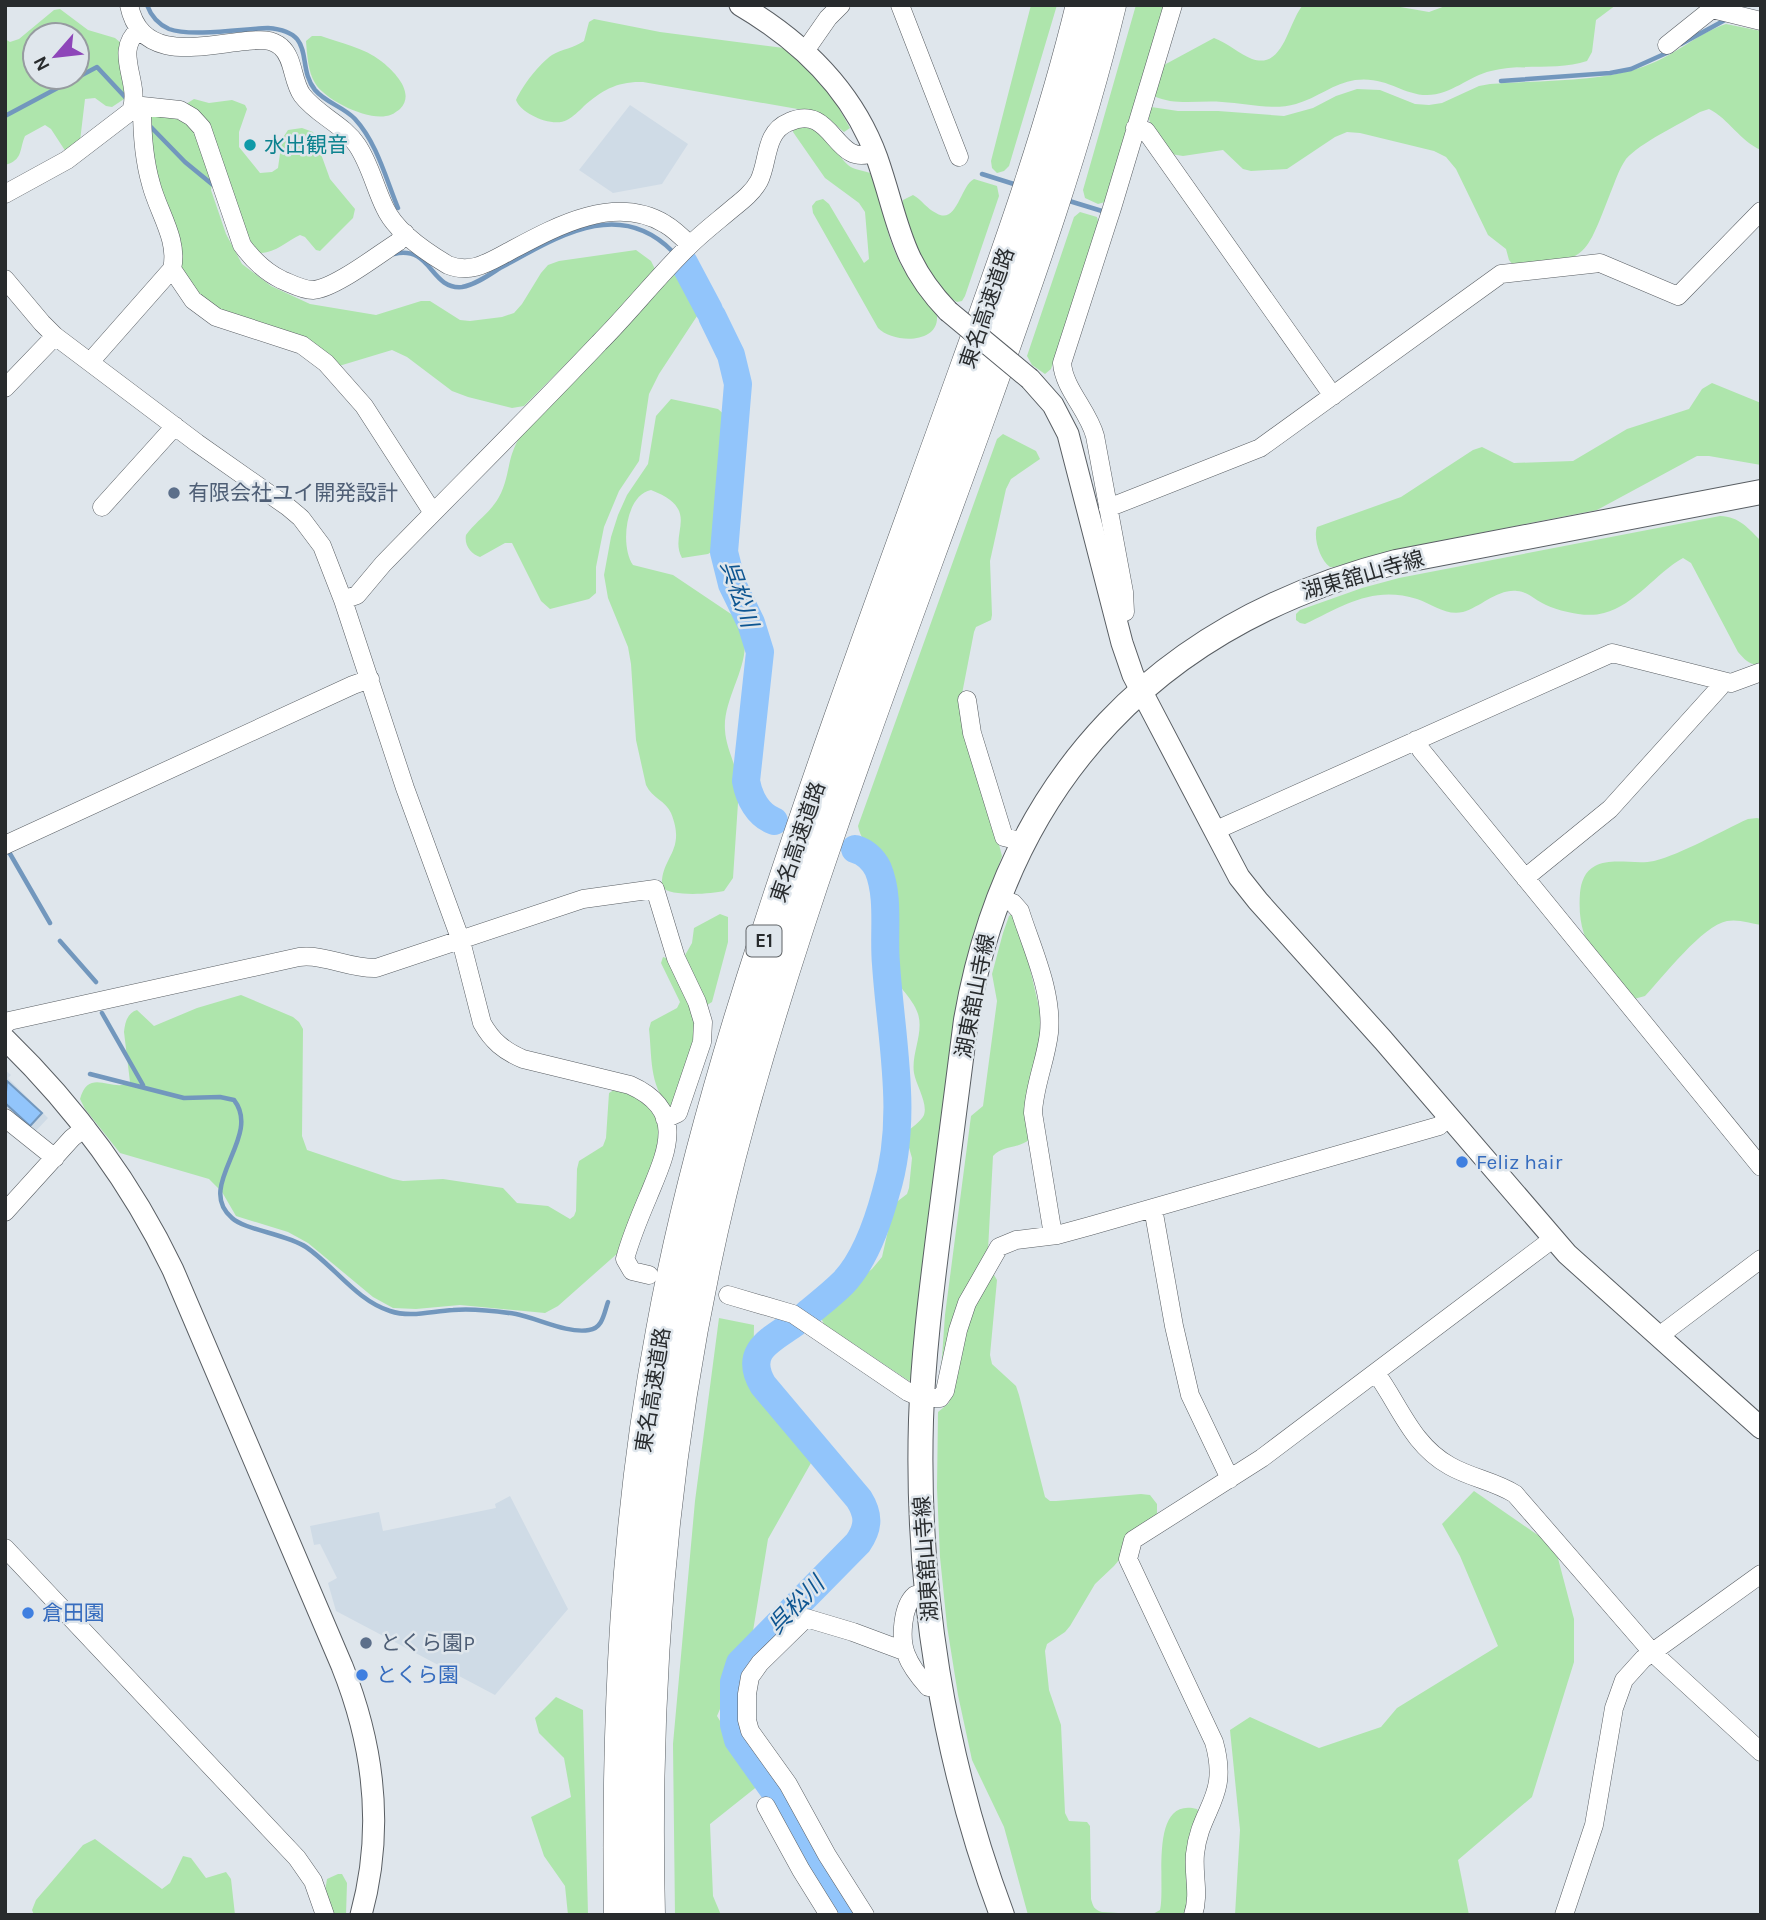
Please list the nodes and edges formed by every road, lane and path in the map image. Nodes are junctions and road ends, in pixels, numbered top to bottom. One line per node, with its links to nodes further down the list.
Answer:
1 (129, 5): 10 (street)
2 (740, 5): 12 (street)
3 (841, 5): 12 (street)
4 (900, 5): 16 (street)
5 (1082, 5): 79 (highway, 東名高速道路 / E1)
6 (1111, 5): 80 (highway, 東名高速道路 / E1)
7 (1173, 5): 14 (street)
8 (1712, 7): 9 (street); 11 (street)
9 (1761, 21)
10 (139, 30): 13 (street); 19 (street)
11 (1667, 45)
12 (805, 51): 15 (street)
13 (138, 106): 17 (street); 19 (street); 21 (street)
14 (1135, 128): 26 (street); 30 (street)
15 (874, 152): 20 (street); 33 (street, bridge)
16 (959, 157)
17 (5, 194)
18 (1761, 211): 26 (street)
19 (405, 233): 20 (street)
20 (690, 245): 31 (street)
21 (172, 270): 24 (street); 31 (street)
22 (5, 279): 23 (street)
23 (55, 336): 24 (street); 25 (street)
24 (90, 362): 27 (street)
25 (5, 388)
26 (1333, 396): 30 (street)
27 (175, 426): 29 (street); 32 (street)
28 (1761, 492): 37 (main road, 湖東舘山寺線)
29 (102, 507)
30 (1108, 508): 33 (street)
31 (433, 513): 32 (street)
32 (343, 600): 35 (street)
33 (1115, 615): 37 (street)
34 (1761, 672): 36 (street)
35 (370, 679): 42 (street); 45 (street)
36 (1721, 681): 39 (street); 43 (street)
37 (1139, 690): 40 (street); 41 (main road, 湖東舘山寺線)
38 (967, 701): 41 (street)
39 (1416, 740): 40 (street); 43 (street)
40 (1214, 831): 50 (street)
41 (1024, 842): 44 (main road, 湖東舘山寺線)
42 (5, 845)
43 (1525, 878): 55 (street)
44 (998, 898): 58 (street); 65 (main road, 湖東舘山寺線)
45 (461, 941): 47 (street); 48 (street); 52 (street)
46 (715, 1010): 48 (street)
47 (5, 1025)
48 (703, 1025): 52 (street)
49 (5, 1039): 53 (street)
50 (1450, 1117): 56 (street); 59 (street)
51 (5, 1118): 54 (street)
52 (665, 1119): 61 (street)
53 (86, 1128): 54 (street); 78 (street)
54 (55, 1158): 57 (street)
55 (1761, 1167)
56 (1153, 1208): 58 (street); 67 (street)
57 (5, 1212)
58 (1053, 1235): 65 (street)
59 (1554, 1238): 63 (street); 64 (street)
60 (1761, 1259): 63 (street)
61 (649, 1275)
62 (728, 1295): 65 (street)
63 (1660, 1338): 66 (street)
64 (1376, 1373): 67 (street); 72 (street)
65 (922, 1398): 70 (main road, 湖東舘山寺線)
66 (1761, 1428)
67 (1230, 1479): 84 (street)
68 (5, 1548): 77 (street)
69 (1761, 1574): 72 (street)
70 (927, 1594): 71 (street); 73 (main road, 湖東舘山寺線)
71 (904, 1651): 73 (street); 82 (street)
72 (1652, 1652): 74 (street); 76 (street)
73 (940, 1685): 83 (main road, 湖東舘山寺線)
74 (1761, 1752)
75 (766, 1806): 81 (street)
76 (1569, 1913)
77 (325, 1915)
78 (361, 1915)
79 (620, 1915)
80 (649, 1915)
81 (829, 1915)
82 (865, 1915)
83 (1002, 1915)
84 (1194, 1915)

